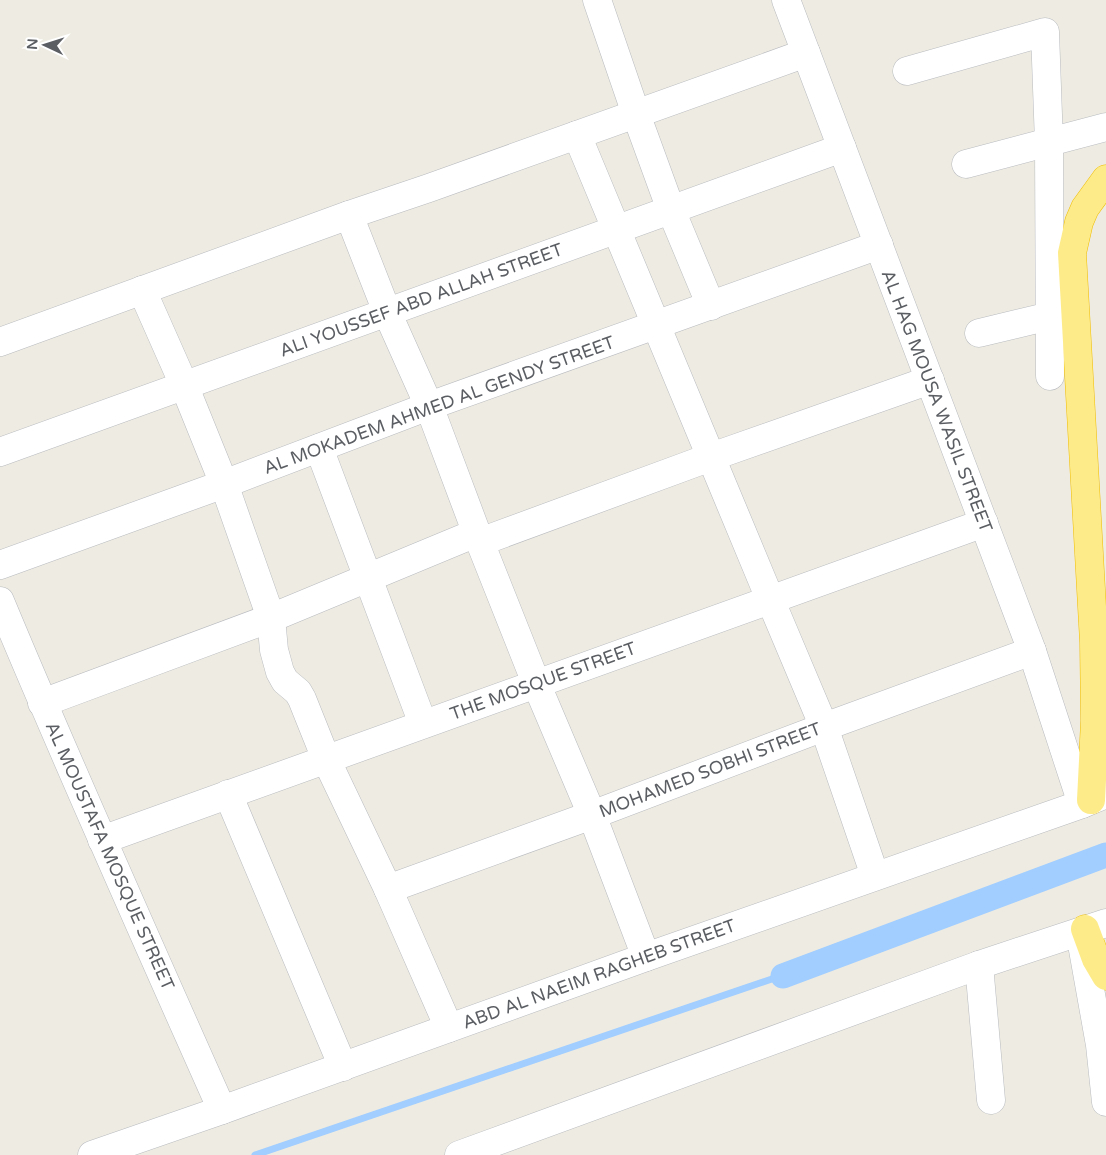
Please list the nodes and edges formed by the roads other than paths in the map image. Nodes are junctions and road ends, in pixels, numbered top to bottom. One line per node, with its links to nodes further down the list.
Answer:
1 (596, 0): 5 (street)
2 (786, 0): 3 (street, AL HAG MOUSA WASIL STREET)
3 (806, 53): 5 (street); 9 (street, AL HAG MOUSA WASIL STREET)
4 (906, 71): 8 (street)
5 (636, 114): 7 (street); 12 (street)
6 (1106, 128): 8 (street)
7 (577, 135): 13 (street); 14 (street)
8 (1050, 143): 10 (street); 19 (street)
9 (842, 148): 12 (street, ALI YOUSSEF ABD ALLAH STREET); 15 (street, AL HAG MOUSA WASIL STREET)
10 (966, 164)
11 (1106, 179): 45 (highway)
12 (671, 210): 14 (street, ALI YOUSSEF ABD ALLAH STREET); 17 (street)
13 (349, 215): 16 (street); 18 (street)
14 (617, 229): 18 (street, ALI YOUSSEF ABD ALLAH STREET); 20 (street)
15 (879, 245): 17 (street, AL MOKADEM AHMED AL GENDY STREET); 24 (street, AL HAG MOUSA WASIL STREET)
16 (142, 290): 22 (street); 25 (street)
17 (711, 306): 20 (street, AL MOKADEM AHMED AL GENDY STREET)
18 (387, 312): 25 (street, ALI YOUSSEF ABD ALLAH STREET); 26 (street)
19 (1050, 316): 21 (street); 23 (street)
20 (657, 326): 26 (street, AL MOKADEM AHMED AL GENDY STREET); 29 (street)
21 (979, 334)
22 (0, 342)
23 (1050, 376)
24 (930, 380): 29 (street); 31 (street, AL HAG MOUSA WASIL STREET)
25 (184, 385): 28 (street, ALI YOUSSEF ABD ALLAH STREET); 30 (street)
26 (430, 406): 27 (street, AL MOKADEM AHMED AL GENDY STREET); 32 (street)
27 (319, 448): 30 (street, AL MOKADEM AHMED AL GENDY STREET); 34 (street)
28 (0, 452)
29 (711, 458): 32 (street); 35 (street)
30 (224, 484): 33 (street, AL MOKADEM AHMED AL GENDY STREET); 37 (street)
31 (984, 522): 35 (street, THE MOSQUE STREET); 38 (street, AL HAG MOUSA WASIL STREET)
32 (478, 538): 34 (street); 39 (street)
33 (0, 565)
34 (368, 577): 37 (street); 41 (street)
35 (770, 599): 39 (street, THE MOSQUE STREET); 42 (street)
36 (0, 601): 40 (street, AL MOUSTAFA MOSQUE STREET)
37 (271, 618): 40 (street); 43 (street)
38 (1032, 651): 42 (street, MOHAMED SOBHI STREET); 45 (street, AL HAG MOUSA WASIL STREET)
39 (536, 683): 41 (street, THE MOSQUE STREET); 46 (street)
40 (42, 703): 47 (street, AL MOUSTAFA MOSQUE STREET)
41 (423, 724): 43 (street, THE MOSQUE STREET)
42 (824, 727): 46 (street, MOHAMED SOBHI STREET); 48 (street)
43 (326, 759): 44 (street, THE MOSQUE STREET); 49 (street)
44 (228, 794): 47 (street, THE MOSQUE STREET); 55 (street)
45 (1093, 799): 48 (street, ABD AL NAEIM RAGHEB STREET)
46 (592, 815): 49 (street, MOHAMED SOBHI STREET); 51 (street)
47 (102, 840): 58 (street, AL MOUSTAFA MOSQUE STREET)
48 (875, 876): 51 (street, ABD AL NAEIM RAGHEB STREET)
49 (388, 889): 54 (street)
50 (1090, 928): 52 (street); 53 (highway); 57 (street)
51 (646, 957): 54 (street, ABD AL NAEIM RAGHEB STREET)
52 (979, 965): 56 (street); 61 (street)
53 (1106, 976)
54 (449, 1028): 55 (street, ABD AL NAEIM RAGHEB STREET)
55 (343, 1067): 58 (street, ABD AL NAEIM RAGHEB STREET)
56 (992, 1100)
57 (1106, 1102)
58 (222, 1110): 59 (street, ABD AL NAEIM RAGHEB STREET)
59 (126, 1149): 60 (street, ABD AL NAEIM RAGHEB STREET)
60 (92, 1155)
61 (459, 1155)

